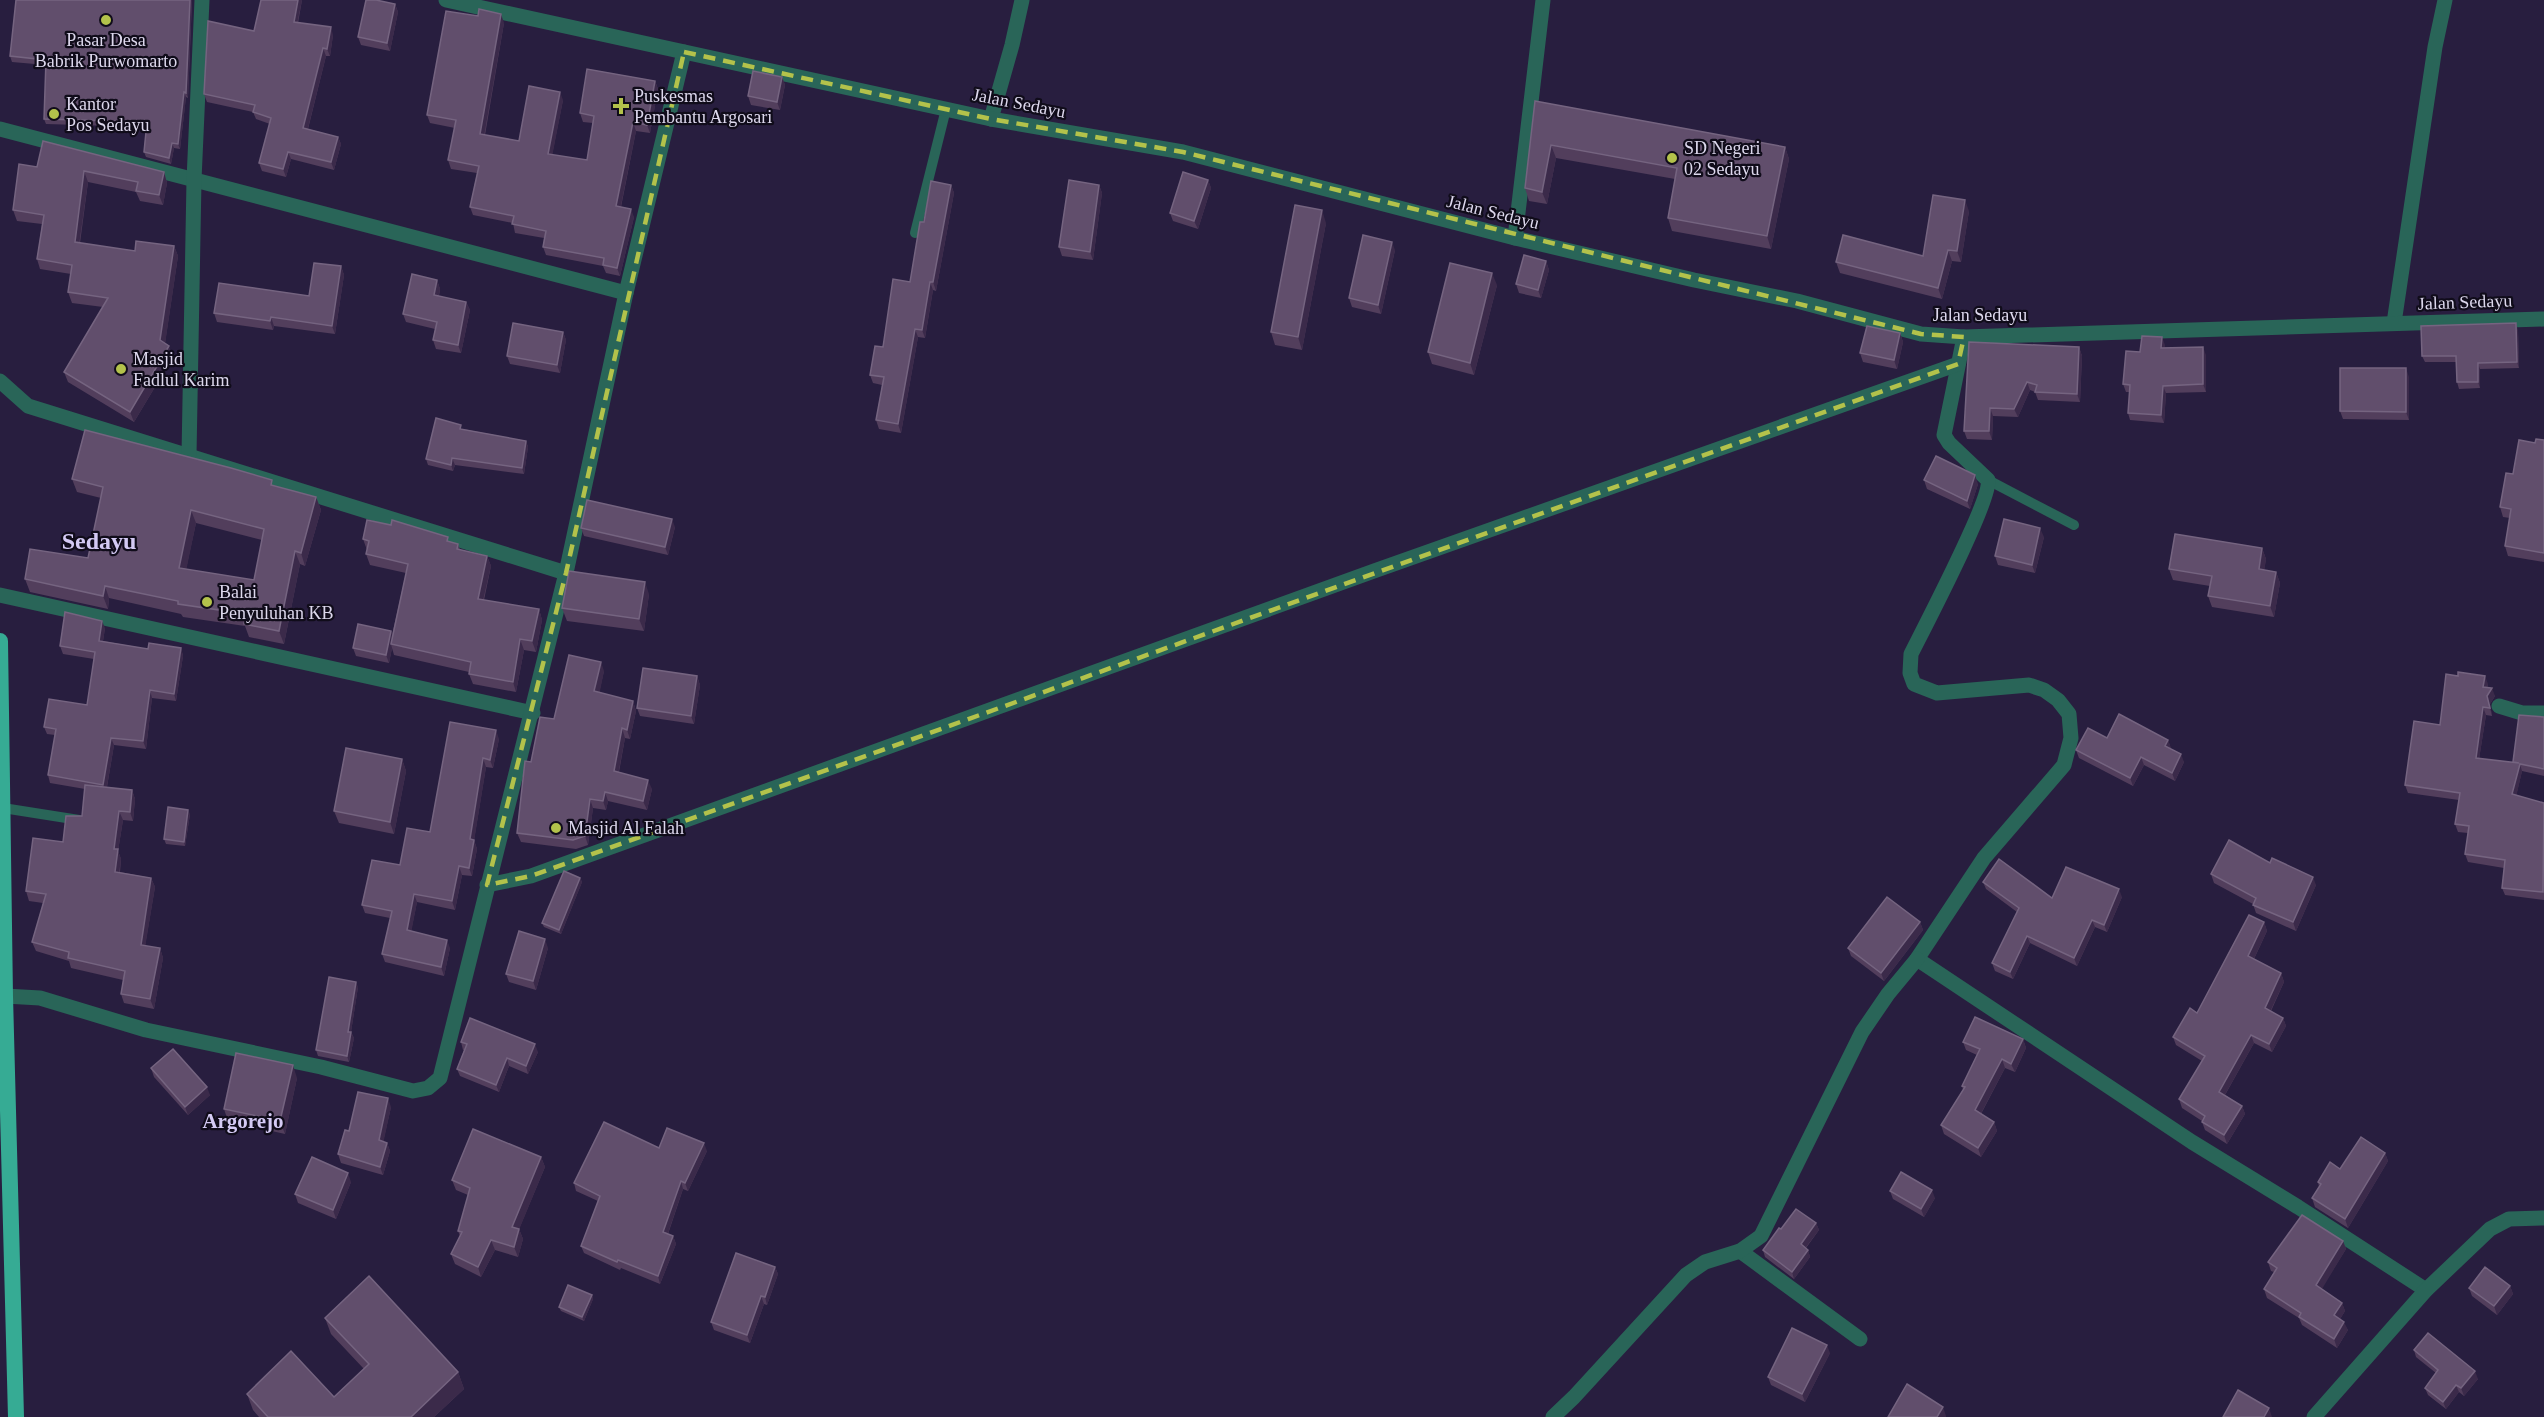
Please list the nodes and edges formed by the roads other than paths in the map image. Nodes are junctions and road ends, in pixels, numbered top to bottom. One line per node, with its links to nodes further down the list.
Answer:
1 (202, 0): 10 (street)
2 (446, 0): 6 (street, Jalan Sedayu)
3 (1022, 0): 8 (street)
4 (1543, 0): 12 (street)
5 (2445, 0): 15 (street)
6 (684, 52): 7 (street, Jalan Sedayu); 13 (street)
7 (946, 109): 8 (street, Jalan Sedayu); 11 (lane)
8 (991, 118): 12 (street, Jalan Sedayu)
9 (0, 129): 10 (street)
10 (194, 180): 13 (street); 19 (street)
11 (915, 233)
12 (1515, 238): 16 (street, Jalan Sedayu)
13 (626, 293): 22 (street)
14 (2544, 319): 15 (street, Jalan Sedayu)
15 (2394, 323): 16 (street, Jalan Sedayu)
16 (1964, 337): 17 (street)
17 (1959, 364): 20 (street); 30 (street)
18 (0, 381): 19 (street)
19 (189, 455): 22 (street)
20 (1988, 480): 21 (lane); 31 (street)
21 (2074, 525)
22 (566, 573): 27 (street)
23 (0, 595): 27 (street)
24 (0, 641): 28 (highway)
25 (2499, 706): 26 (street)
26 (2544, 712)
27 (532, 713): 30 (street)
28 (3, 808): 29 (lane); 32 (highway)
29 (78, 820)
30 (487, 885): 32 (street)
31 (1917, 959): 34 (street); 35 (street)
32 (5, 996): 37 (highway)
33 (2544, 1218): 35 (street)
34 (1740, 1251): 36 (street); 38 (street)
35 (2426, 1290): 39 (street)
36 (1860, 1338)
37 (16, 1417)
38 (1553, 1417)
39 (2314, 1417)

